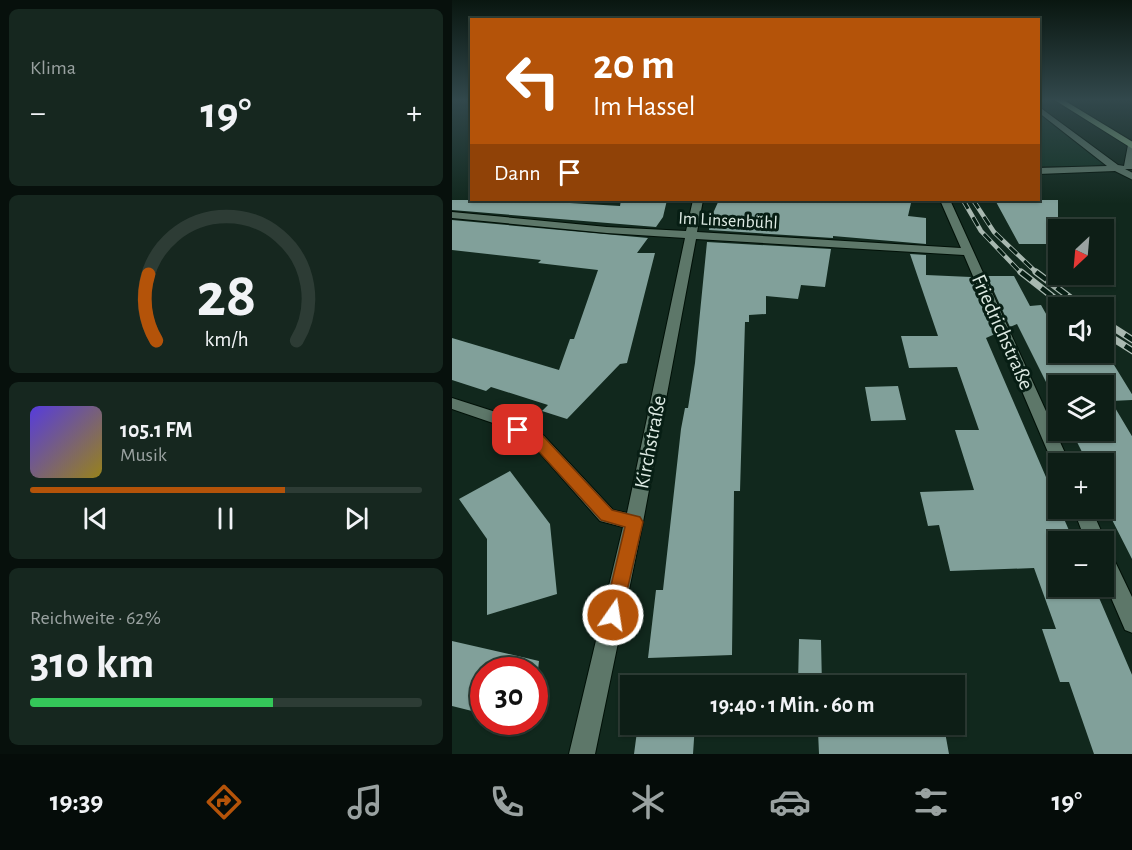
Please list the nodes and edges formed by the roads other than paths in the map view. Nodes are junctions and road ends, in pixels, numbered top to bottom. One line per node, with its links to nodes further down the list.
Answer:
1 (1072, 134): 5 (street)
2 (1115, 134): 3 (main road)
3 (1132, 145): 4 (street)
4 (1131, 167): 5 (street)
5 (1116, 168): 6 (street)
6 (1040, 171)
7 (698, 201): 10 (street, Kirchstraße)
8 (945, 201): 11 (street, Friedrichstraße)
9 (452, 215): 10 (street, Im Linsenbühl)
10 (691, 236): 11 (street, Im Linsenbühl); 14 (street, Kirchstraße)
11 (967, 252): 13 (street, Friedrichstraße)
12 (452, 403): 14 (street)
13 (1057, 453)
14 (634, 522): 17 (street, Kirchstraße)
15 (1114, 581): 16 (street)
16 (1133, 623)
17 (582, 754)

